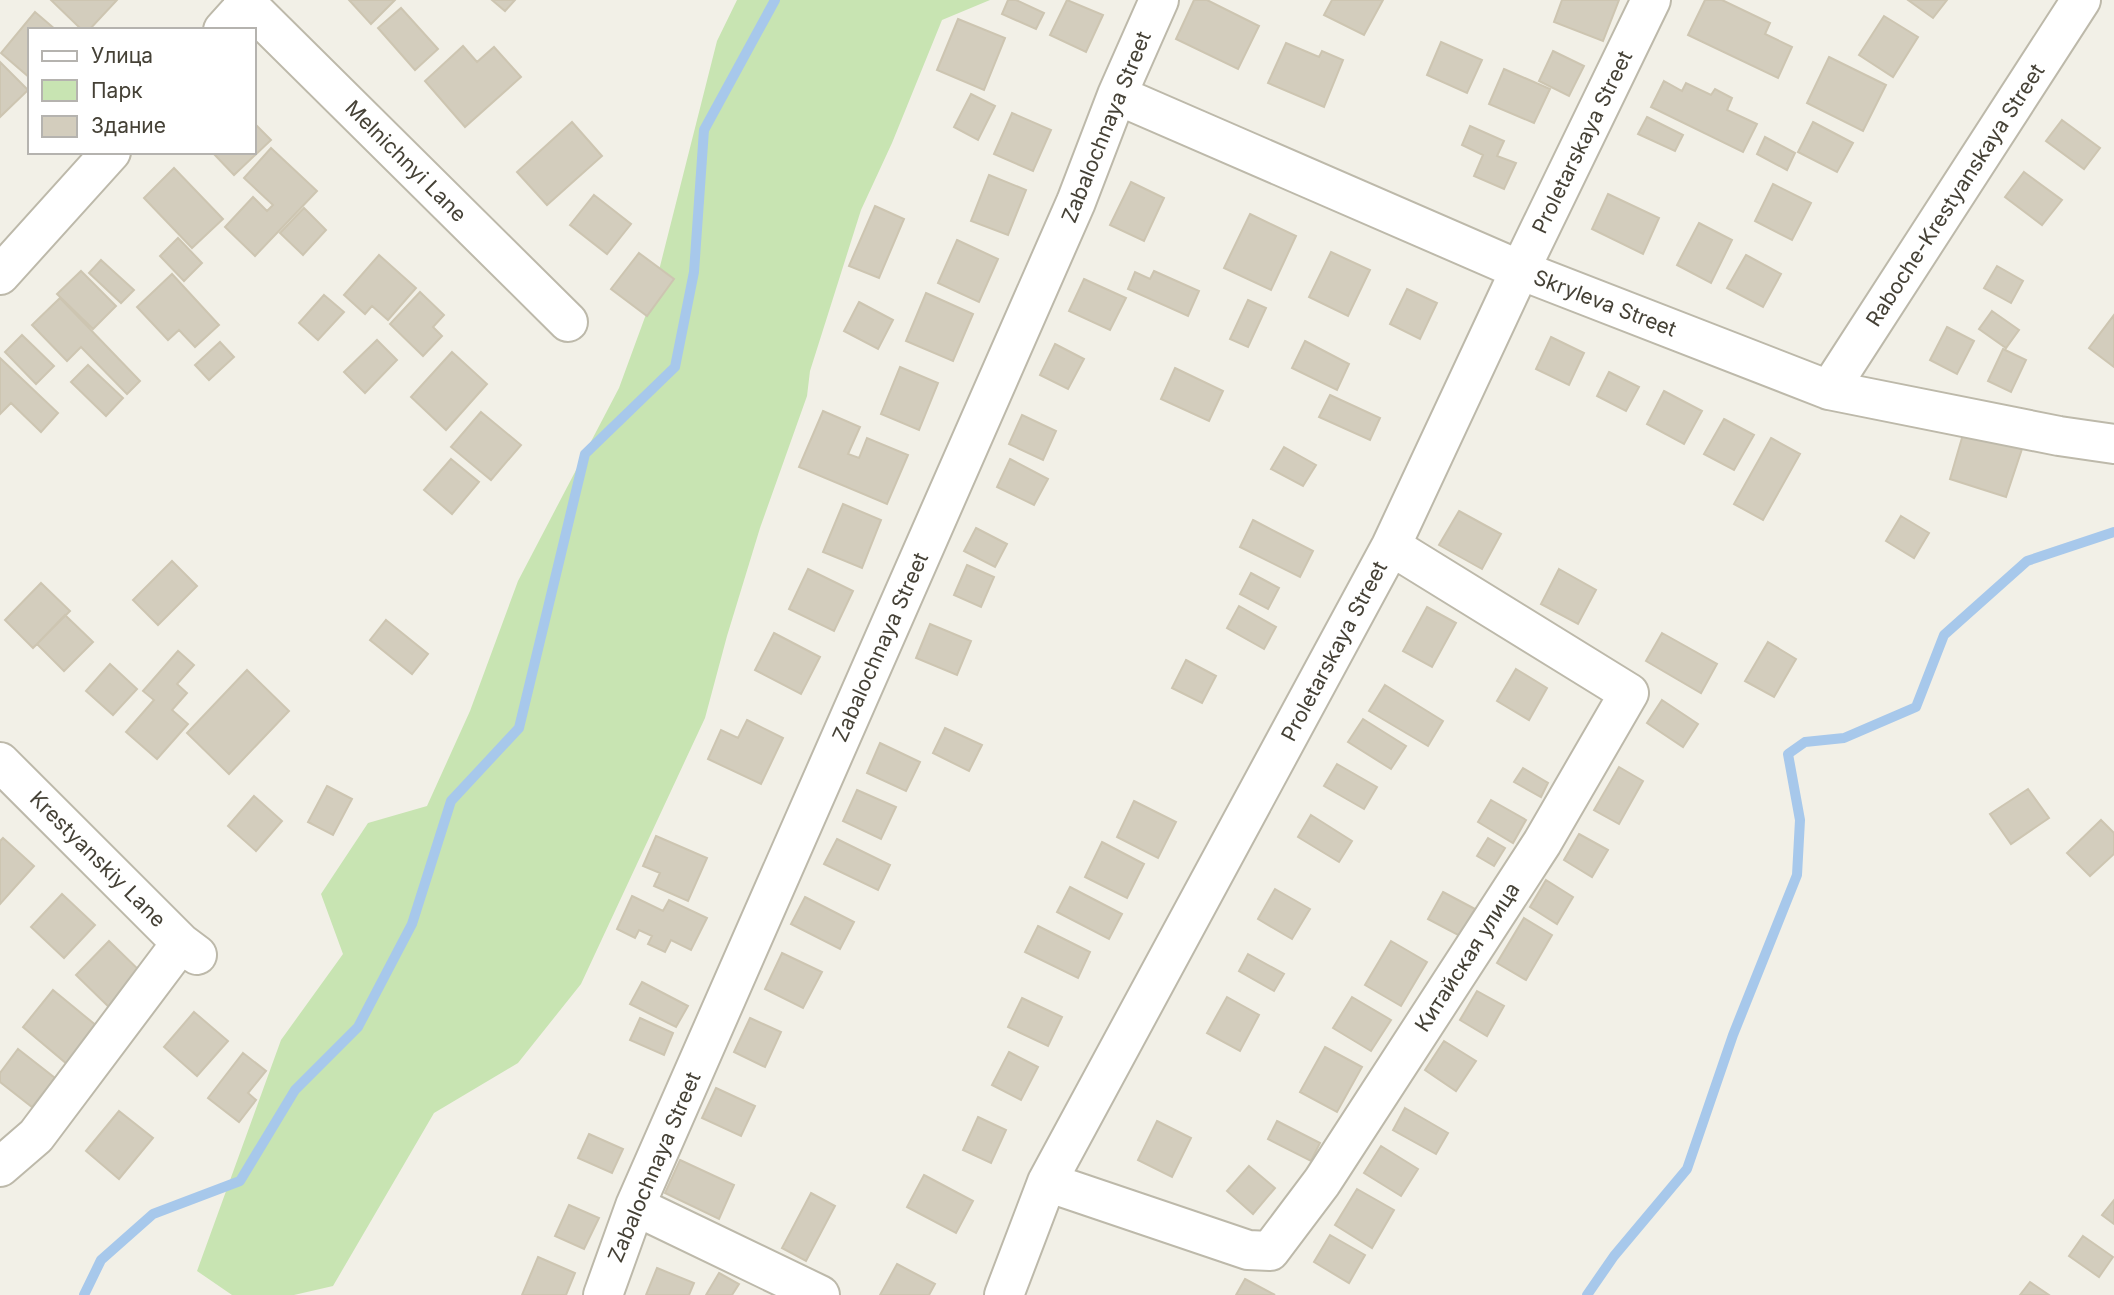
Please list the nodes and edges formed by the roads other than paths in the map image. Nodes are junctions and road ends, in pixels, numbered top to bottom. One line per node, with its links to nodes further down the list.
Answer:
1 (1158, 0): 5 (street, Zabalochnaya Street)
2 (1651, 0): 7 (street, Proletarskaya Street)
3 (2081, 0): 10 (street, Raboche-Krestyanskaya Street)
4 (241, 8): 9 (street, Melnichnyi Lane)
5 (1116, 95): 7 (street, Skryleva Street); 16 (street, Zabalochnaya Street)
6 (109, 154): 8 (street)
7 (1520, 270): 10 (street, Skryleva Street); 12 (street, Proletarskaya Street)
8 (0, 275)
9 (568, 322)
10 (1829, 390): 11 (street, Skryleva Street)
11 (2114, 444)
12 (1391, 546): 15 (street, Proletarskaya Street); 15 (street, Китайская улица)
13 (0, 762): 14 (street, Krestyanskiy Lane)
14 (0, 1167)
15 (1047, 1182): 19 (street, Proletarskaya Street)
16 (635, 1206): 17 (street, Zabalochnaya Street); 18 (street)
17 (603, 1295)
18 (820, 1295)
19 (1004, 1295)

